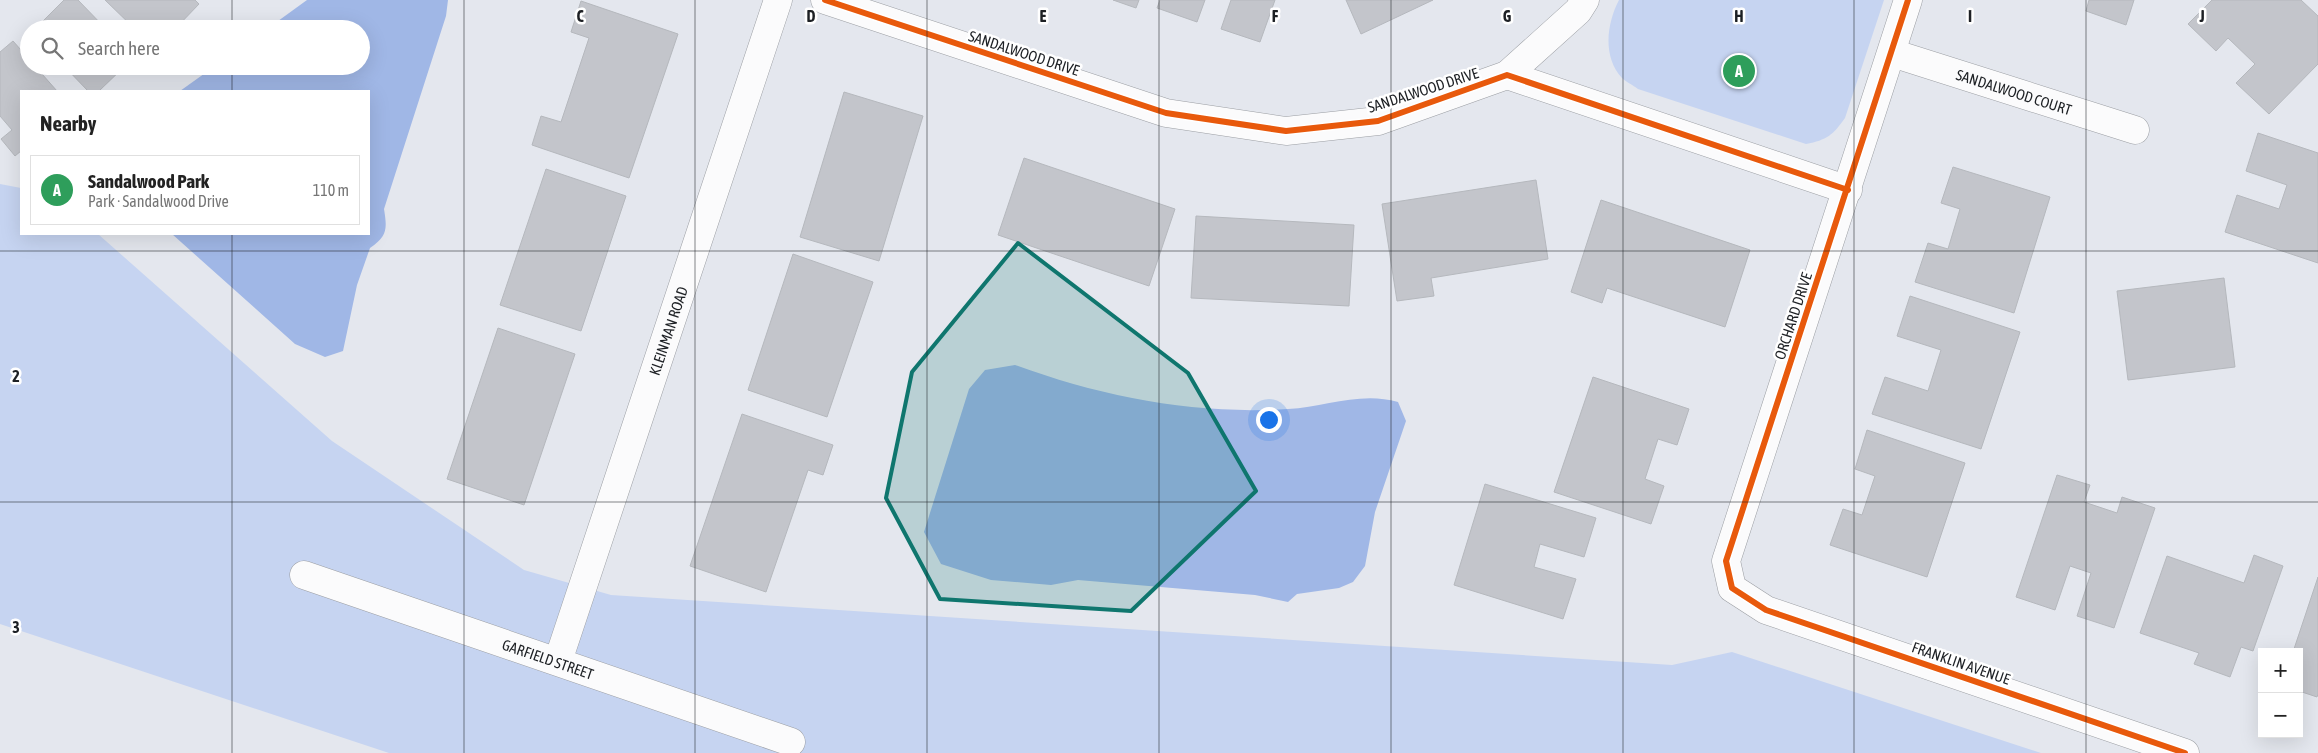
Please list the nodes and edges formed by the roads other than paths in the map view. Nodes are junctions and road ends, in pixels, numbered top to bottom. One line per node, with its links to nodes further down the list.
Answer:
1 (778, 0): 11 (street, KLEINMAN ROAD)
2 (825, 0): 6 (street, SANDALWOOD DRIVE)
3 (1586, 0): 6 (street, SANDALWOOD DRIVE)
4 (1908, 0): 5 (street)
5 (1892, 53): 7 (street, SANDALWOOD COURT); 8 (street, ORCHARD DRIVE)
6 (1507, 75): 8 (street)
7 (2135, 130)
8 (1848, 190): 10 (street, ORCHARD DRIVE)
9 (304, 575): 11 (street, GARFIELD STREET)
10 (1732, 588): 13 (street, FRANKLIN AVENUE)
11 (558, 661): 12 (street, GARFIELD STREET)
12 (791, 742)
13 (2185, 753)

